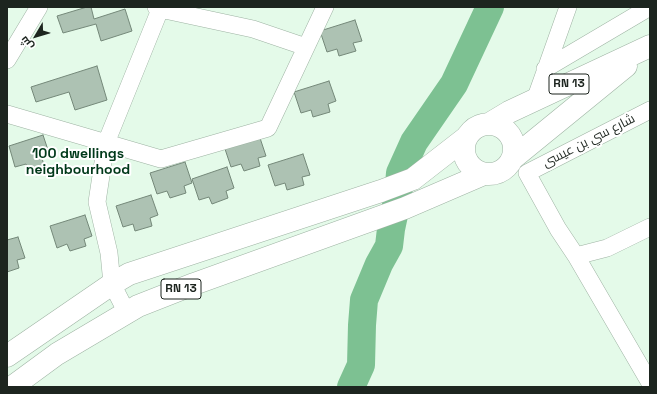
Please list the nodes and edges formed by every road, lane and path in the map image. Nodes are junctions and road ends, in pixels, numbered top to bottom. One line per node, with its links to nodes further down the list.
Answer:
1 (39, 7): 8 (street)
2 (325, 7): 7 (street)
3 (568, 7): 9 (street)
4 (650, 7): 9 (street)
5 (159, 8): 7 (street); 15 (street)
6 (650, 46): 10 (main road, RN 13); 16 (main road, RN 13)
7 (306, 47): 15 (street)
8 (7, 60)
9 (546, 69): 10 (street)
10 (535, 100): 13 (main road, RN 13)
11 (650, 110): 16 (street, شارع سي بن عيسى)
12 (7, 114): 15 (street)
13 (488, 124): 14 (main road); 16 (main road)
14 (467, 137): 17 (main road); 20 (main road, RN 13)
15 (106, 143): 20 (street)
16 (520, 166): 17 (main road); 19 (street)
17 (484, 174): 21 (main road, RN 13)
18 (650, 227): 19 (street)
19 (576, 256): 23 (street)
20 (112, 284): 21 (street); 22 (main road, RN 13)
21 (127, 313): 25 (main road, RN 13)
22 (7, 356)
23 (643, 356): 24 (street)
24 (650, 383)
25 (12, 387)

